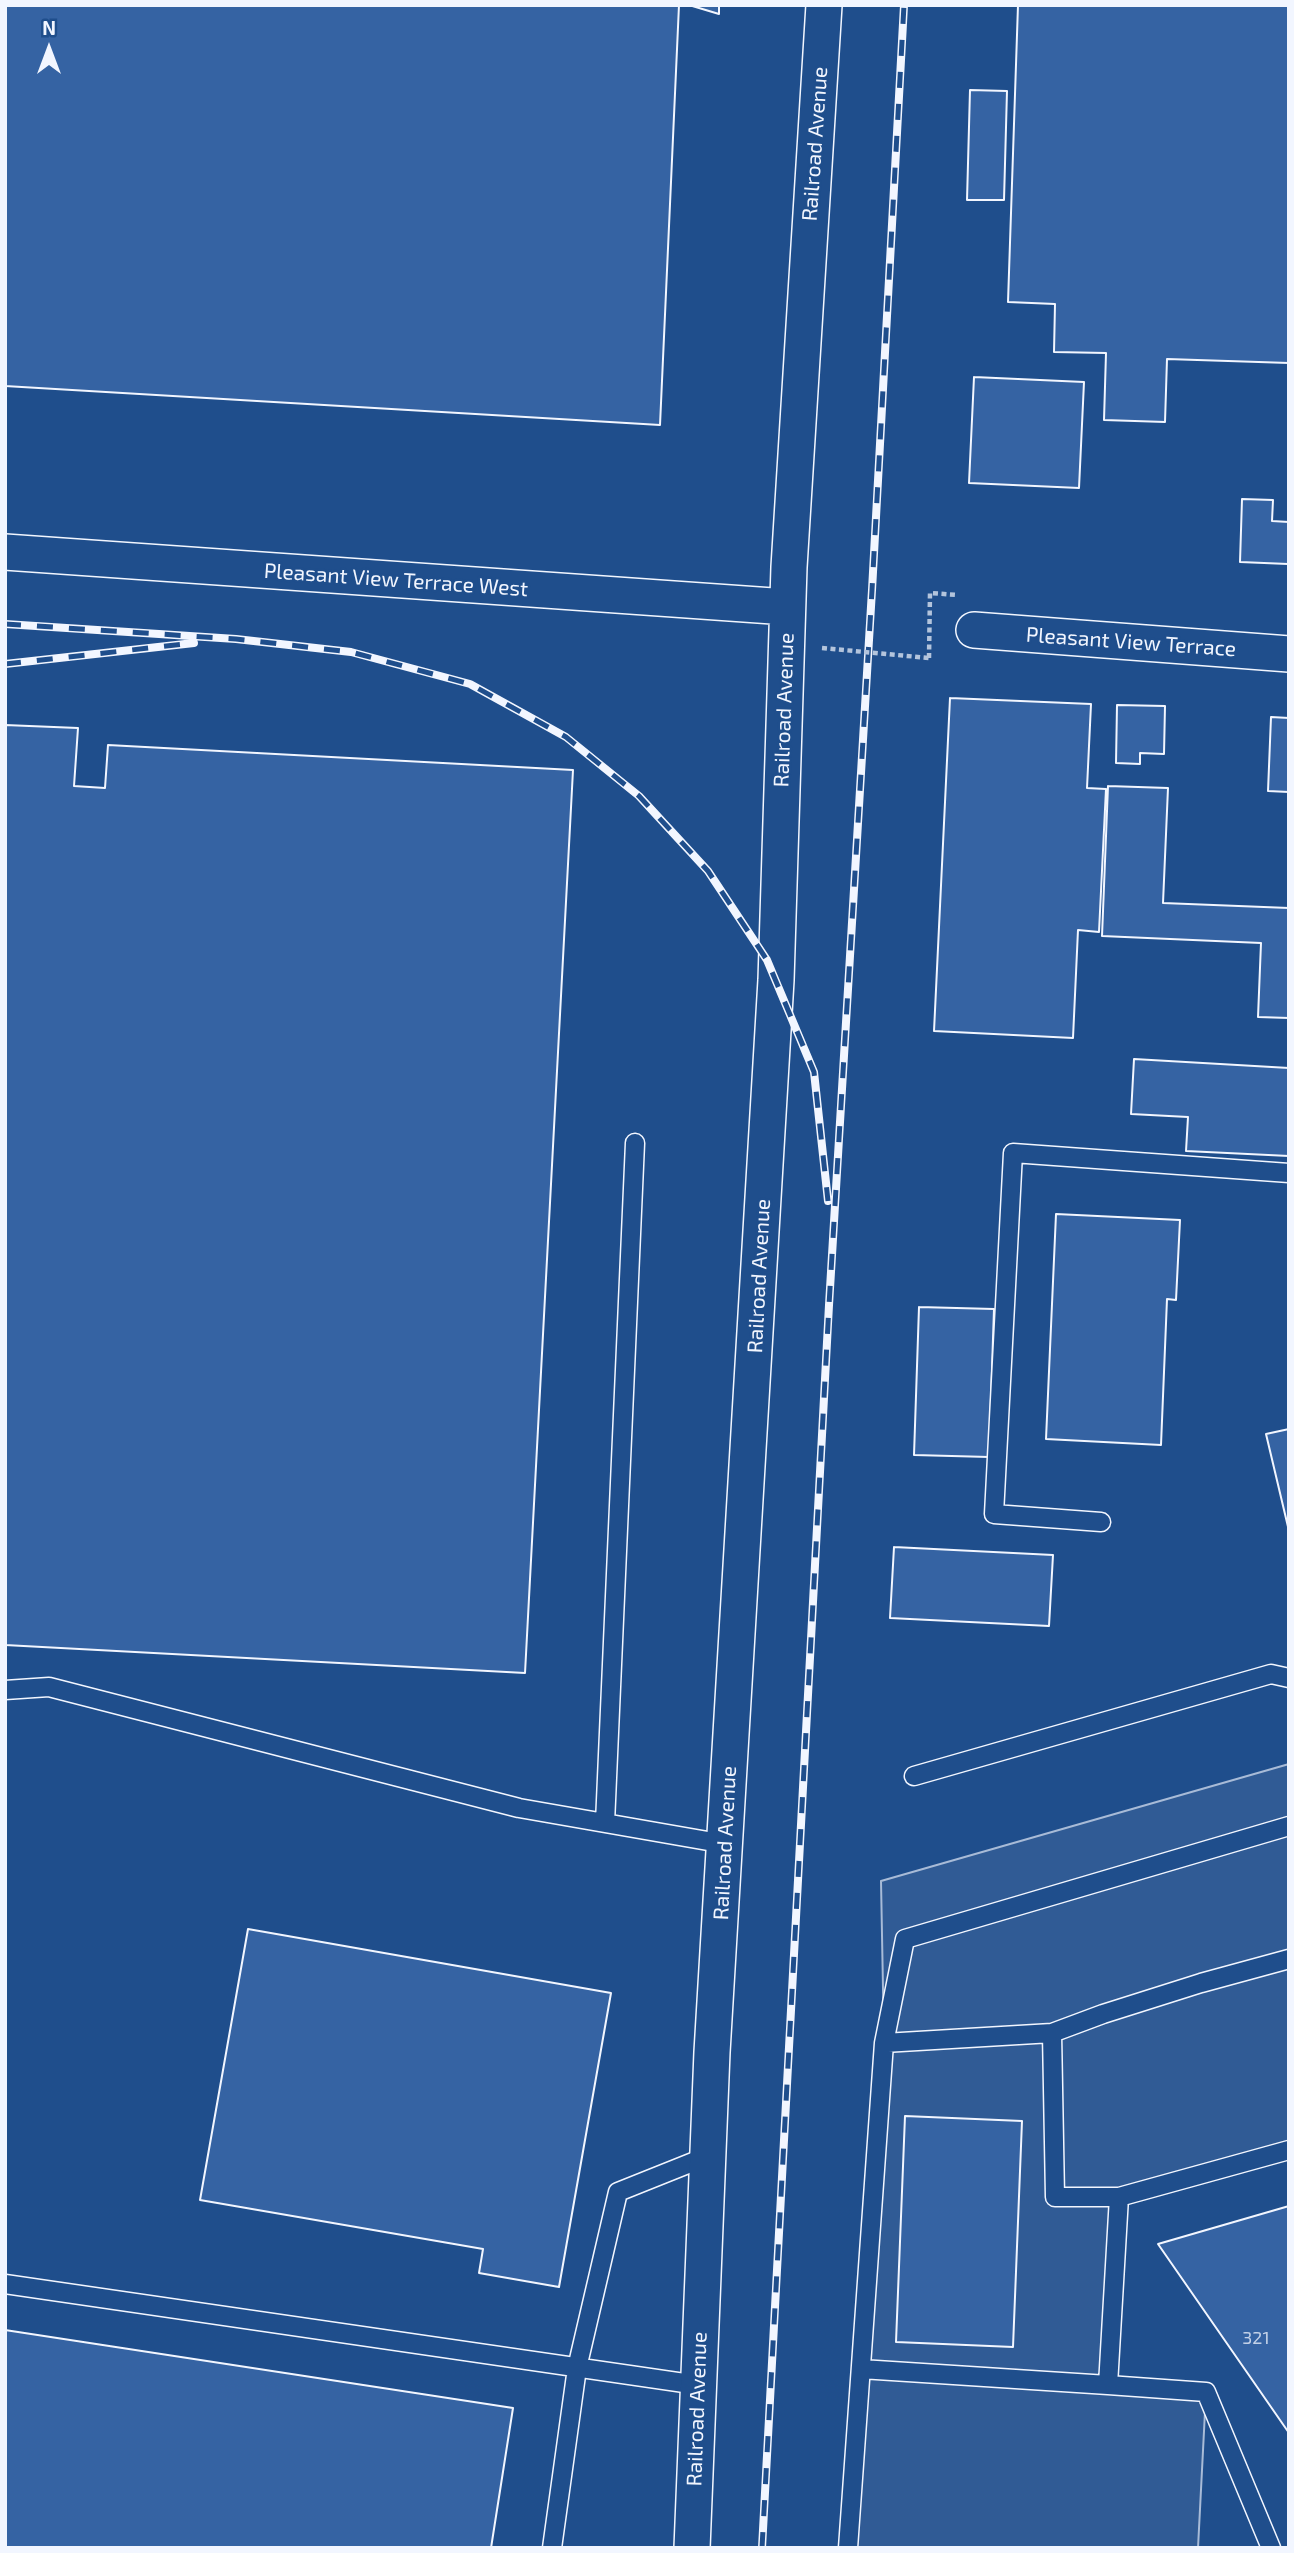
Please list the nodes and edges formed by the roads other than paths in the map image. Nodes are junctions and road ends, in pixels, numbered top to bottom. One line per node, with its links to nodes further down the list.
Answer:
1 (824, 5): 3 (street, Railroad Avenue)
2 (5, 552): 3 (street, Pleasant View Terrace West)
3 (787, 607): 14 (street, Railroad Avenue)
4 (974, 630): 5 (street, Pleasant View Terrace)
5 (1289, 654)
6 (635, 1143): 12 (lane)
7 (1289, 1173): 8 (lane)
8 (1101, 1522)
9 (1289, 1678): 11 (lane)
10 (5, 1690): 12 (lane)
11 (914, 1776)
12 (605, 1823): 14 (lane)
13 (1289, 1826): 17 (lane)
14 (725, 1844): 19 (street, Railroad Avenue)
15 (1289, 1959): 16 (lane)
16 (1052, 2033): 17 (lane); 20 (lane)
17 (884, 2042): 23 (lane)
18 (1289, 2150): 20 (lane)
19 (708, 2156): 22 (lane); 24 (street, Railroad Avenue)
20 (1119, 2197): 25 (lane)
21 (5, 2284): 22 (lane)
22 (576, 2368): 24 (lane); 26 (lane)
23 (861, 2369): 25 (lane); 28 (lane)
24 (698, 2385): 27 (street, Railroad Avenue)
25 (1108, 2385): 29 (lane)
26 (552, 2548)
27 (692, 2548)
28 (848, 2548)
29 (1271, 2548)

